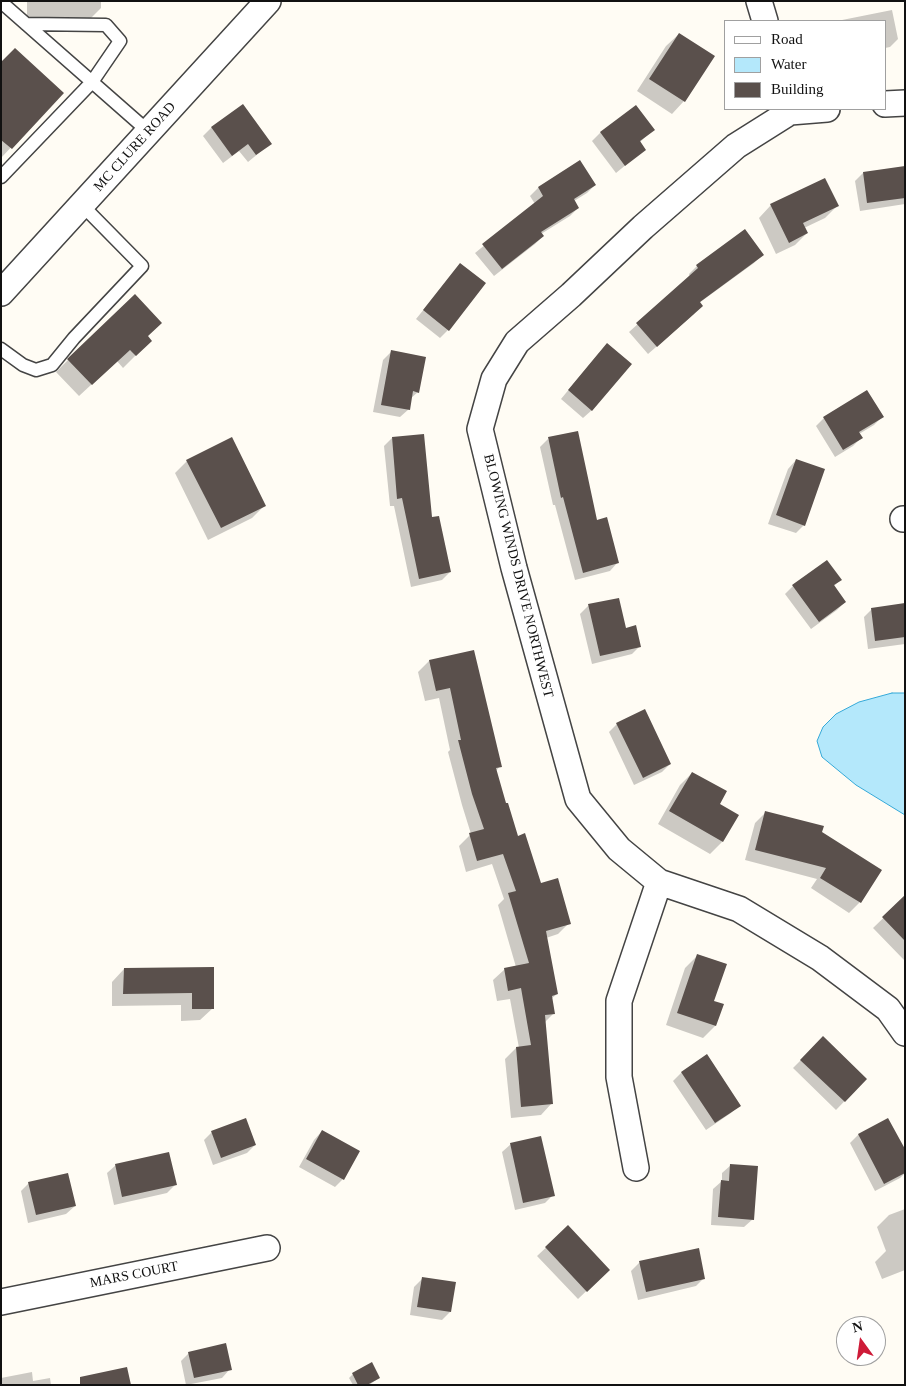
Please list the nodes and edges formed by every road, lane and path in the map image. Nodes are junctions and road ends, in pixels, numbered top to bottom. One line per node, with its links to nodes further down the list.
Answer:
1 (268, 1): 10 (street, MC CLURE ROAD)
2 (759, 1): 4 (street)
3 (1, 2): 5 (lane)
4 (765, 20)
5 (26, 24): 6 (lane); 6 (lane)
6 (92, 82): 10 (lane); 11 (lane)
7 (905, 103): 8 (street)
8 (886, 104)
9 (790, 110): 15 (street, BLOWING WINDS DRIVE NORTHWEST)
10 (149, 132): 12 (street, MC CLURE ROAD)
11 (1, 177)
12 (82, 205): 13 (street, MC CLURE ROAD); 14 (lane)
13 (1, 293)
14 (1, 349)
15 (659, 882): 16 (street, BLOWING WINDS DRIVE NORTHWEST); 17 (street)
16 (905, 1033)
17 (636, 1168)
18 (267, 1248): 19 (street, MARS COURT)
19 (1, 1302)

